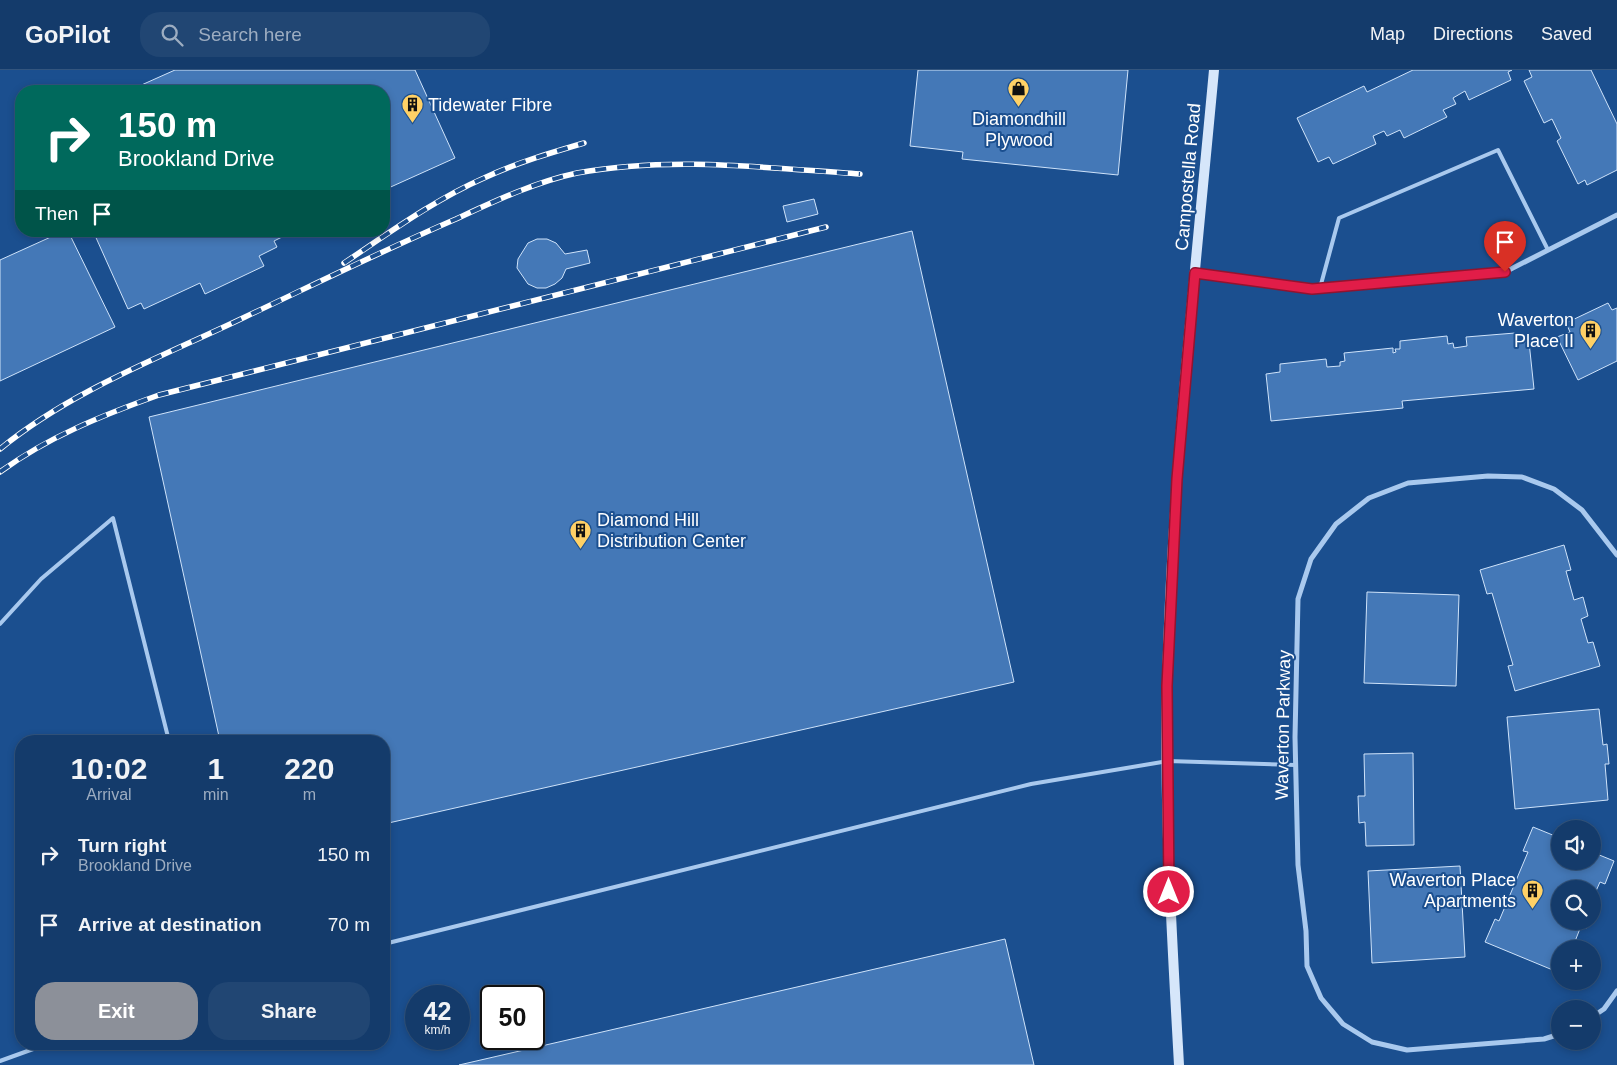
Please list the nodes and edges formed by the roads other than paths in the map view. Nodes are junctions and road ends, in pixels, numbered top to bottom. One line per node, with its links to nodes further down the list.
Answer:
1 (1214, 70): 4 (main road, Campostella Road)
2 (1617, 215): 3 (street)
3 (1548, 250): 5 (street); 5 (lane)
4 (1195, 273): 5 (street); 9 (main road, Campostella Road)
5 (1320, 288)
6 (1617, 555): 10 (street, Waverton Parkway)
7 (0, 624): 8 (lane)
8 (167, 735)
9 (1168, 761): 10 (lane); 11 (lane); 17 (main road, Campostella Road)
10 (1295, 765): 14 (street, Waverton Parkway)
11 (390, 943)
12 (1617, 991): 13 (street)
13 (1601, 1011)
14 (1551, 1037)
15 (30, 1050): 16 (lane)
16 (0, 1061)
17 (1179, 1065)

